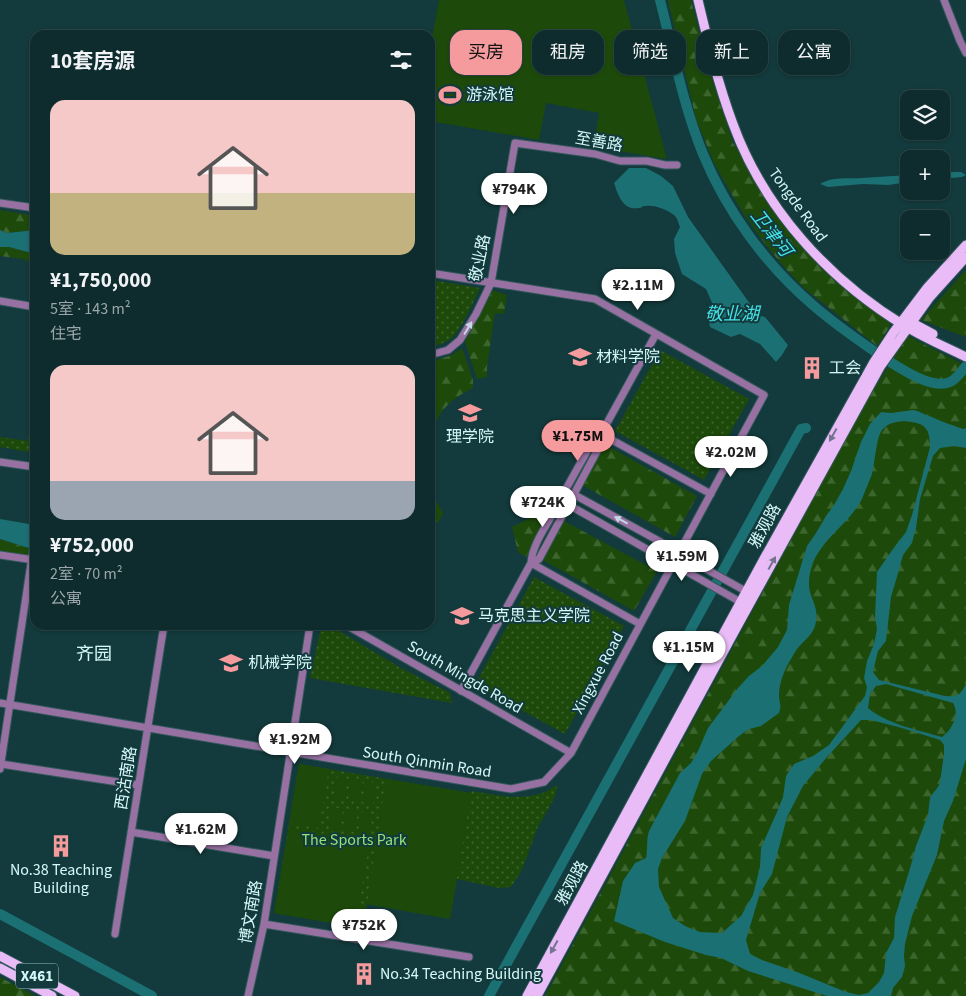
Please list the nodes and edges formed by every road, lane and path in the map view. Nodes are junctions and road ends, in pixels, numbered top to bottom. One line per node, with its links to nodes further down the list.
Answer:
1 (698, 0): 15 (main road, Tongde Road)
2 (704, 0): 15 (main road, Tongde Road)
3 (944, 0): 4 (street)
4 (966, 53)
5 (515, 143): 6 (street, 至善路); 12 (street, 敬业路)
6 (677, 165)
7 (0, 203): 8 (street)
8 (30, 207)
9 (966, 245): 15 (main road, 雅观路)
10 (966, 257): 15 (main road, 雅观路)
11 (435, 274): 12 (street)
12 (491, 283): 16 (street); 18 (street, 敬业路, one-way to 12)
13 (0, 301): 14 (street)
14 (30, 306)
15 (905, 323): 17 (main road, Tongde Road); 31 (main road, 雅观路)
16 (656, 334): 19 (street); 23 (street, Xingxue Road)
17 (963, 352)
18 (435, 354)
19 (601, 434): 22 (street); 23 (street); 28 (street)
20 (0, 462): 21 (street)
21 (30, 466)
22 (573, 494): 24 (street); 25 (street, one-way to 22)
23 (710, 494): 25 (street, Xingxue Road)
24 (567, 504): 28 (street); 29 (street)
25 (679, 552): 29 (street, Xingxue Road); 31 (street)
26 (0, 555): 27 (street)
27 (30, 557)
28 (531, 563): 33 (street); 37 (street)
29 (672, 564): 32 (street); 33 (street, Xingxue Road)
30 (30, 576): 39 (street)
31 (750, 593): 32 (main road, 雅观路)
32 (745, 604): 55 (main road, 雅观路, one-way to 55); 56 (main road, 雅观路)
33 (640, 624): 42 (street, Xingxue Road)
34 (163, 630): 40 (street, 西沽南路)
35 (309, 630): 41 (street, 博文南路)
36 (355, 630): 37 (street, South Mingde Road)
37 (461, 690): 42 (street, South Mingde Road)
38 (0, 703): 39 (street, South Qinmin Road)
39 (10, 705): 40 (street, South Qinmin Road); 43 (street)
40 (147, 728): 41 (street, South Qinmin Road); 44 (street, 西沽南路)
41 (290, 753): 42 (street, South Qinmin Road); 46 (street, 博文南路)
42 (571, 753)
43 (1, 762): 44 (street)
44 (138, 785): 45 (street, 西沽南路)
45 (131, 832): 46 (street); 48 (street, 西沽南路)
46 (274, 856): 47 (street, 博文南路)
47 (264, 924): 50 (street); 54 (street, 博文南路)
48 (115, 934)
49 (0, 956): 53 (main road, X461)
50 (469, 957)
51 (0, 968): 52 (main road, X461)
52 (52, 996)
53 (75, 996)
54 (248, 996)
55 (527, 996)
56 (537, 996)

